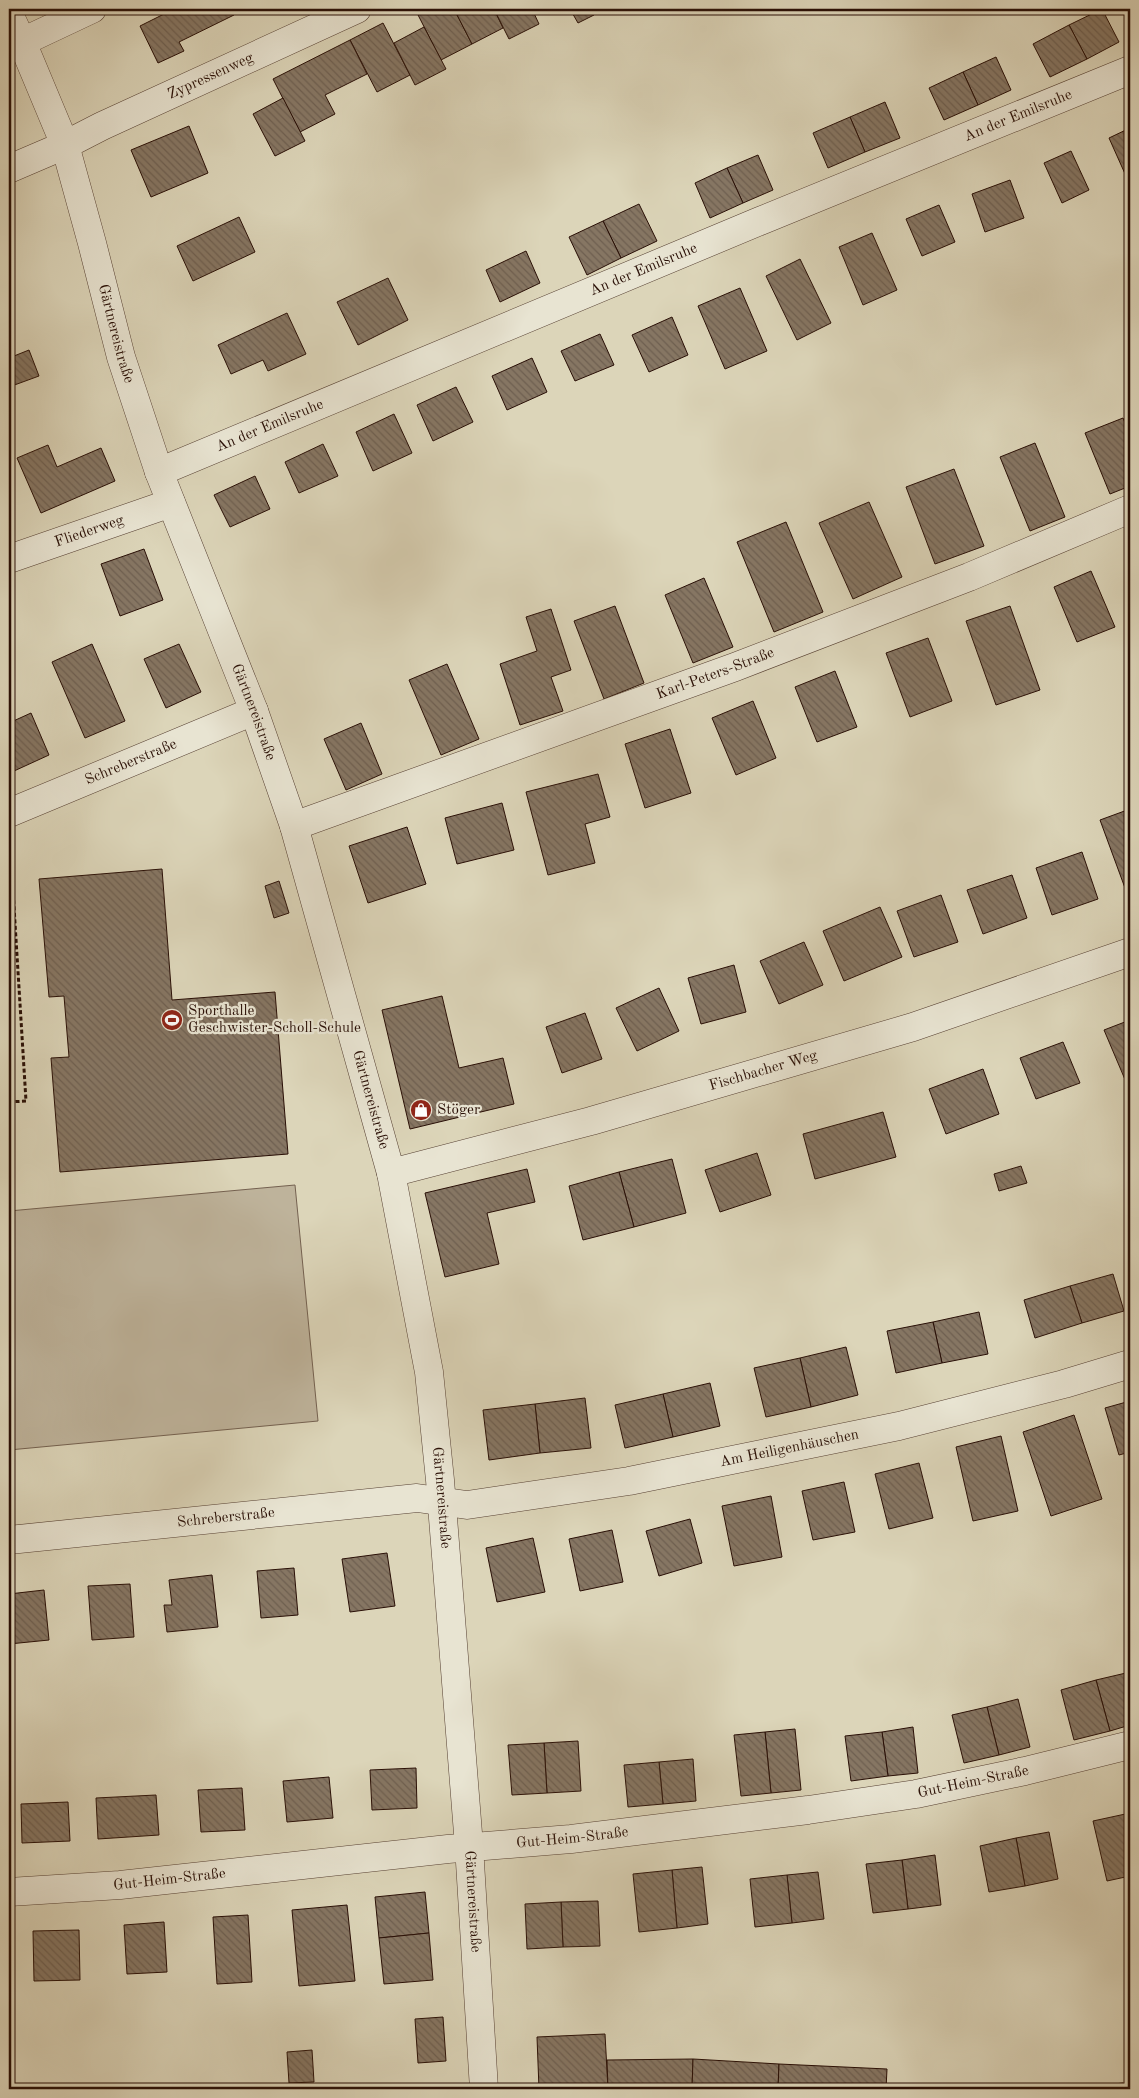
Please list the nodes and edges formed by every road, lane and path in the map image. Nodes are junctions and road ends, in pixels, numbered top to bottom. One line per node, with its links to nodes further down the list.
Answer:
1 (92, 9): 4 (street)
2 (357, 9): 6 (street, Zypressenweg)
3 (9, 14): 4 (street, Gärtnereistraße)
4 (22, 42): 6 (street, Gärtnereistraße)
5 (1130, 70): 8 (street, An der Emilsruhe)
6 (65, 145): 7 (street, Zypressenweg); 8 (street, Gärtnereistraße)
7 (9, 169)
8 (159, 472): 9 (street, Gärtnereistraße)
9 (170, 504): 11 (street, Fliederweg); 12 (street, Gärtnereistraße)
10 (1130, 508): 14 (street, Karl-Peters-Straße)
11 (9, 558)
12 (254, 711): 13 (street, Schreberstraße); 14 (street, Gärtnereistraße)
13 (9, 825): 16 (path)
14 (294, 826): 17 (street, Gärtnereistraße)
15 (1130, 952): 17 (street, Fischbacher Weg)
16 (9, 1102)
17 (391, 1173): 19 (street, Gärtnereistraße)
18 (1130, 1364): 19 (street, Am Heiligenhäuschen)
19 (442, 1502): 20 (street, Schreberstraße); 22 (street, Gärtnereistraße)
20 (9, 1540)
21 (1130, 1745): 22 (street, Gut-Heim-Straße)
22 (469, 1846): 23 (street, Gut-Heim-Straße); 24 (street, Gärtnereistraße)
23 (9, 1892)
24 (484, 2089)

